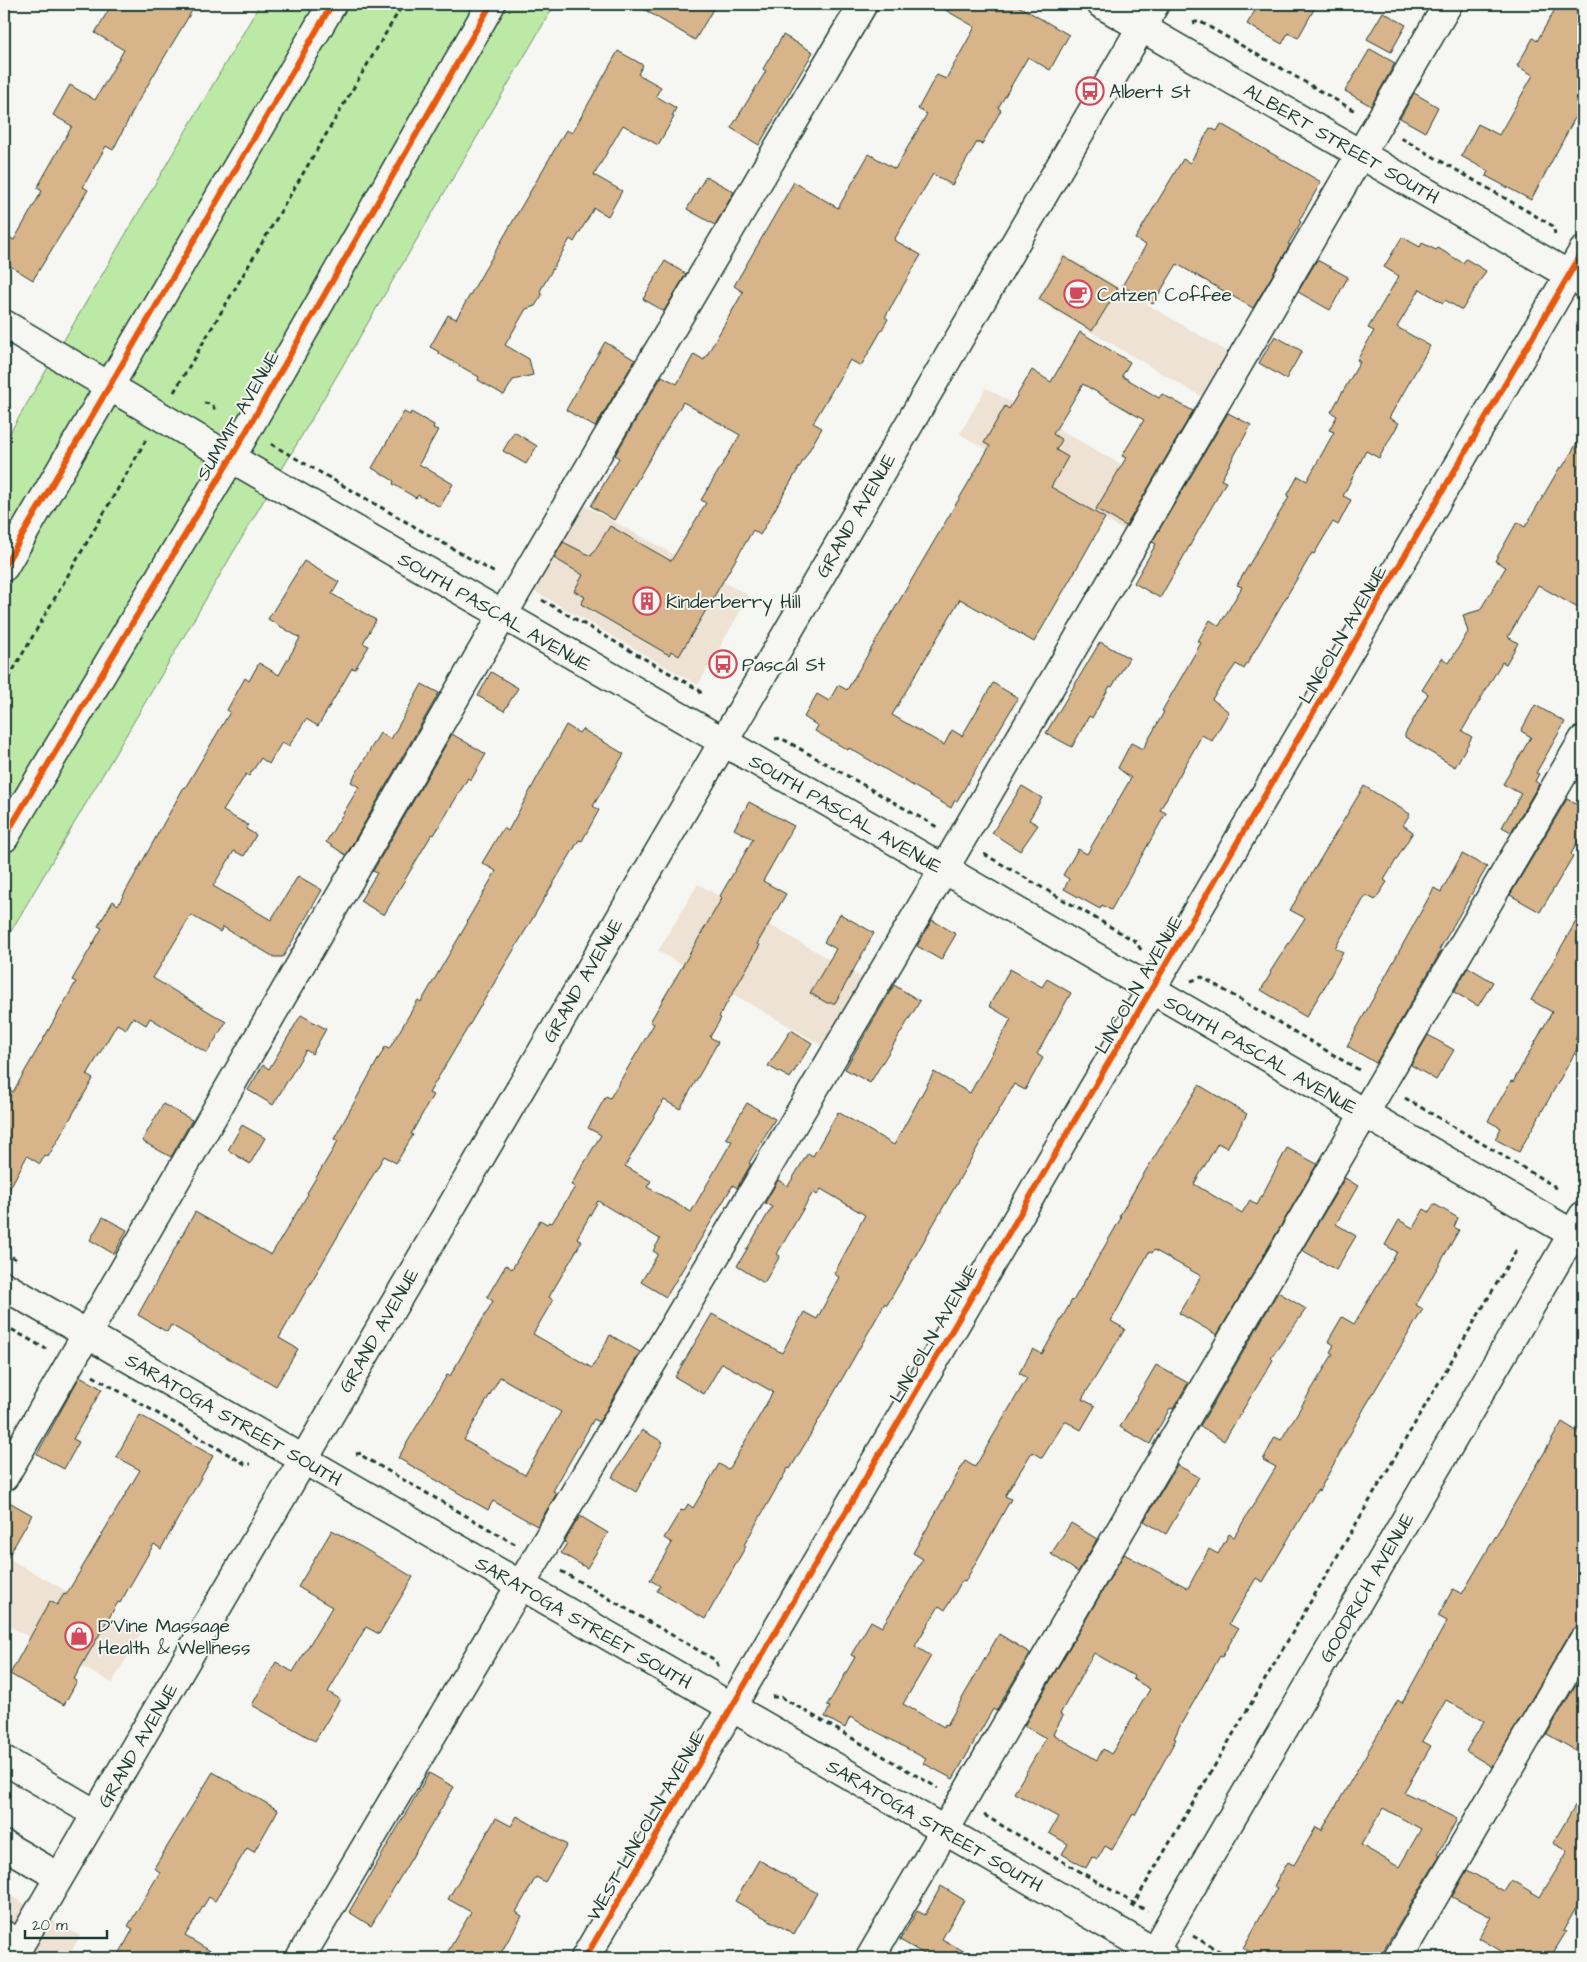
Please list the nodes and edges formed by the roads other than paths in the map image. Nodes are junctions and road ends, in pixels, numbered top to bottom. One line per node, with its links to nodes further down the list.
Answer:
1 (332, 4): 12 (street)
2 (491, 4): 13 (street, SUMMIT AVENUE)
3 (863, 4): 15 (street)
4 (1101, 4): 7 (street, ALBERT STREET SOUTH)
5 (1155, 4): 7 (street, GRAND AVENUE)
6 (1448, 4): 8 (street)
7 (1142, 27): 8 (street, ALBERT STREET SOUTH); 17 (street, GRAND AVENUE)
8 (1360, 154): 10 (street, ALBERT STREET SOUTH); 19 (street)
9 (1583, 251): 10 (street)
10 (1576, 279): 20 (street, LINCOLN AVENUE)
11 (4, 324): 12 (street, SOUTH PASCAL AVENUE)
12 (108, 386): 13 (street, SOUTH PASCAL AVENUE); 14 (street)
13 (231, 458): 15 (street, SOUTH PASCAL AVENUE); 18 (street, SUMMIT AVENUE)
14 (4, 567)
15 (503, 615): 17 (street, SOUTH PASCAL AVENUE); 24 (street)
16 (1583, 740): 21 (street)
17 (722, 742): 19 (street, SOUTH PASCAL AVENUE); 25 (street, GRAND AVENUE)
18 (4, 838)
19 (944, 868): 20 (street, SOUTH PASCAL AVENUE); 27 (street)
20 (1151, 990): 21 (street, SOUTH PASCAL AVENUE); 29 (street, LINCOLN AVENUE)
21 (1363, 1114): 22 (street, SOUTH PASCAL AVENUE); 32 (street)
22 (1580, 1230): 36 (street, GOODRICH AVENUE)
23 (4, 1286): 24 (street, SARATOGA STREET SOUTH)
24 (88, 1334): 25 (street, SARATOGA STREET SOUTH); 26 (street)
25 (303, 1459): 27 (street, SARATOGA STREET SOUTH); 31 (street, GRAND AVENUE)
26 (4, 1477)
27 (520, 1585): 29 (street, SARATOGA STREET SOUTH); 37 (street)
28 (1583, 1641): 40 (street)
29 (732, 1707): 32 (street, SARATOGA STREET SOUTH); 38 (street, WEST LINCOLN AVENUE)
30 (4, 1760): 31 (street)
31 (96, 1814): 34 (street, GRAND AVENUE)
32 (944, 1830): 36 (street, SARATOGA STREET SOUTH); 39 (street)
33 (4, 1845): 34 (street)
34 (59, 1877): 35 (street, GRAND AVENUE)
35 (14, 1950)
36 (1156, 1956)
37 (300, 1958)
38 (585, 1958)
39 (870, 1958)
40 (1398, 1958)

